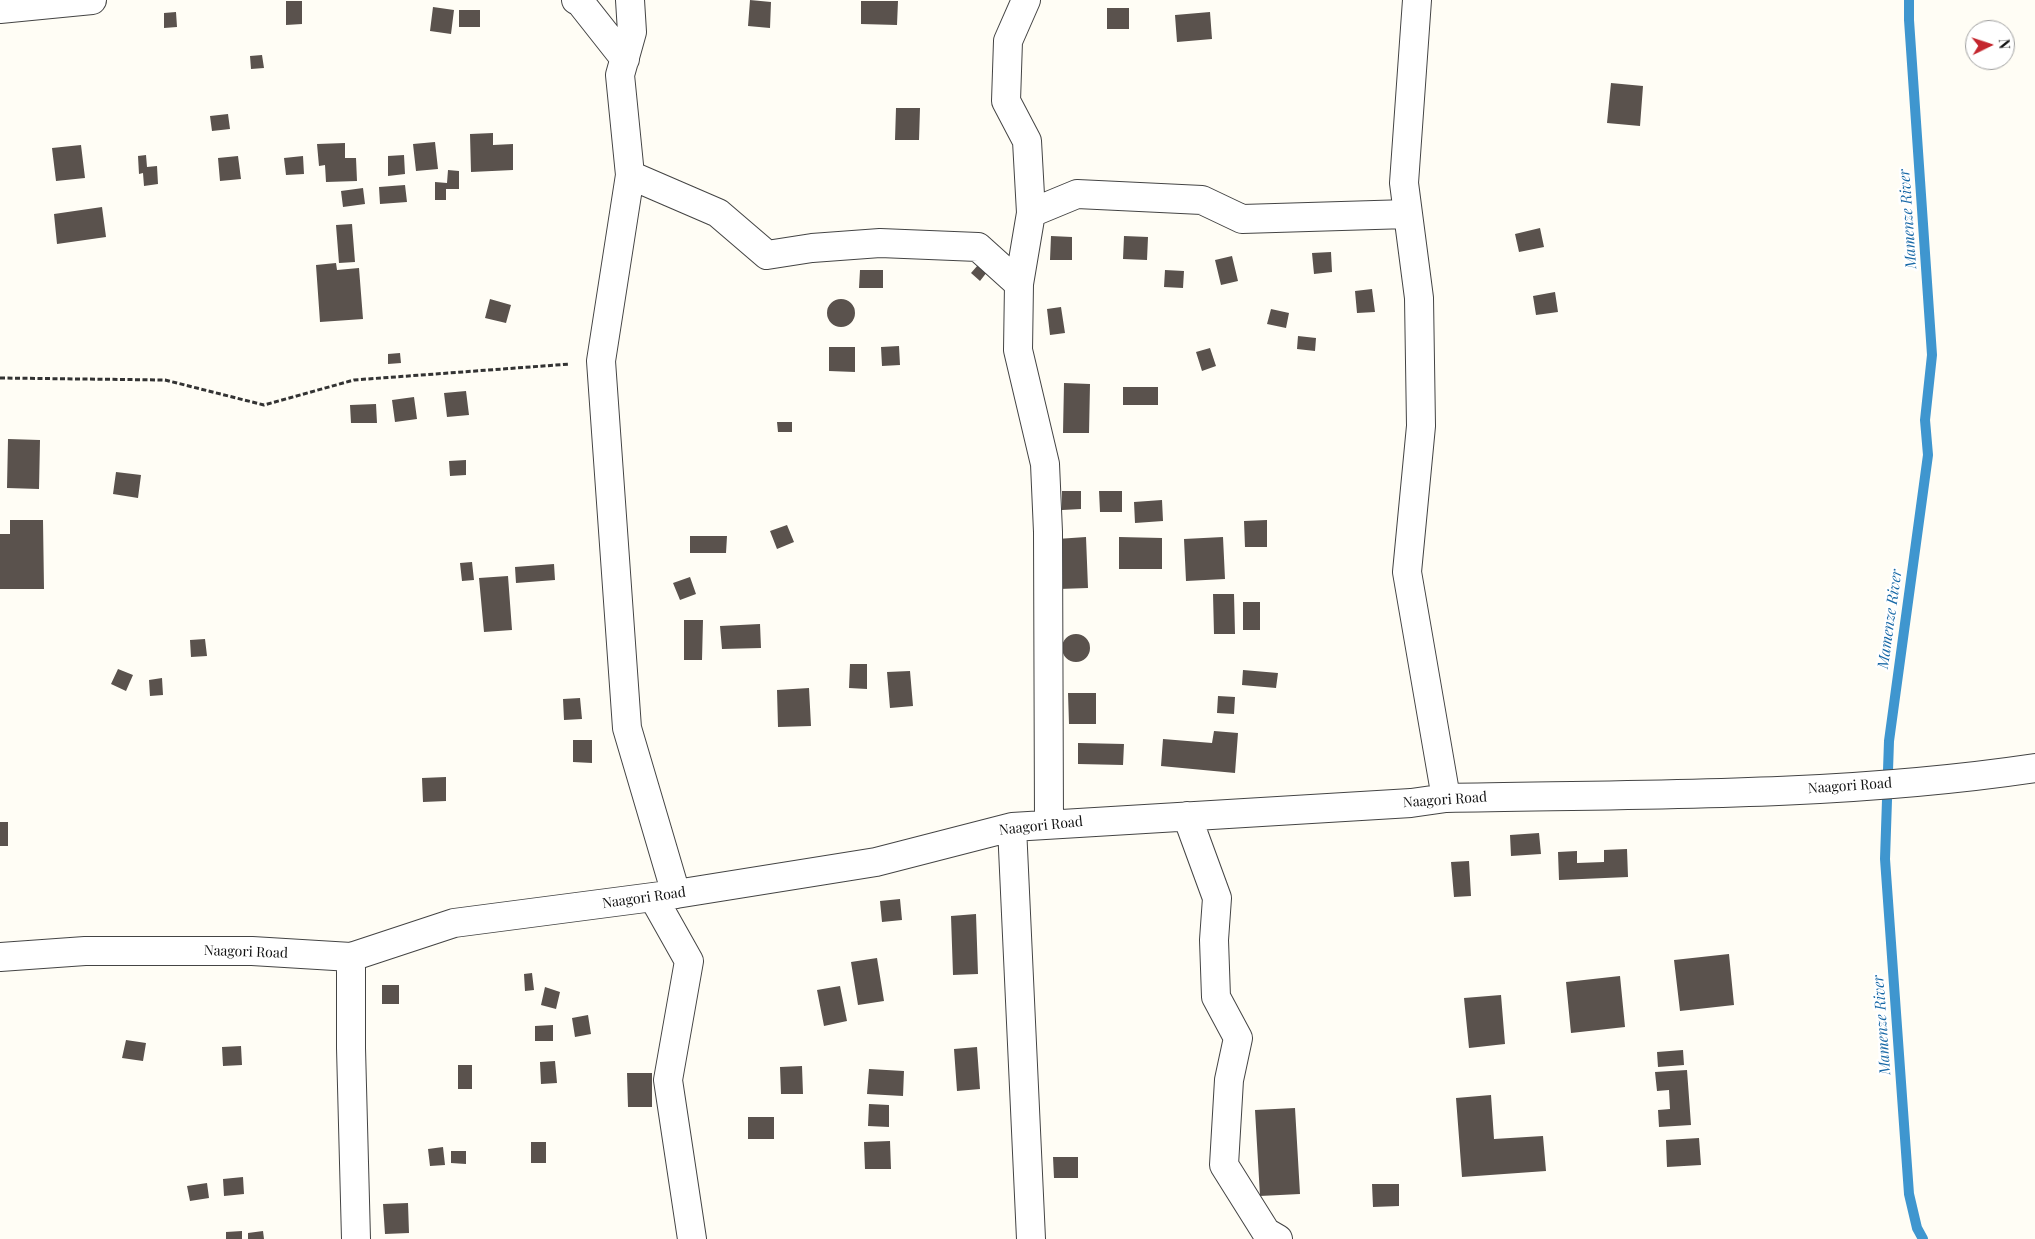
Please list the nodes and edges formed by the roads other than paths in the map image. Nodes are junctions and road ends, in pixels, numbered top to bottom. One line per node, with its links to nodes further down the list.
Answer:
1 (92, 0): 6 (street)
2 (576, 0): 7 (street)
3 (630, 0): 7 (street)
4 (1026, 0): 9 (street)
5 (1417, 0): 10 (street)
6 (0, 9)
7 (625, 58): 8 (street)
8 (630, 175): 11 (street); 17 (street)
9 (1031, 213): 10 (street); 11 (street)
10 (1408, 214): 13 (street)
11 (1018, 284): 15 (street)
12 (2035, 768): 13 (street, Naagori Road)
13 (1446, 798): 14 (street, Naagori Road)
14 (1187, 816): 15 (street, Naagori Road); 23 (street)
15 (1049, 824): 16 (street, Naagori Road)
16 (1012, 827): 17 (street, Naagori Road); 22 (street)
17 (664, 895): 19 (street, Naagori Road); 21 (street)
18 (0, 957): 19 (street, Naagori Road)
19 (352, 957): 20 (street)
20 (356, 1239)
21 (692, 1239)
22 (1031, 1239)
23 (1278, 1239)

